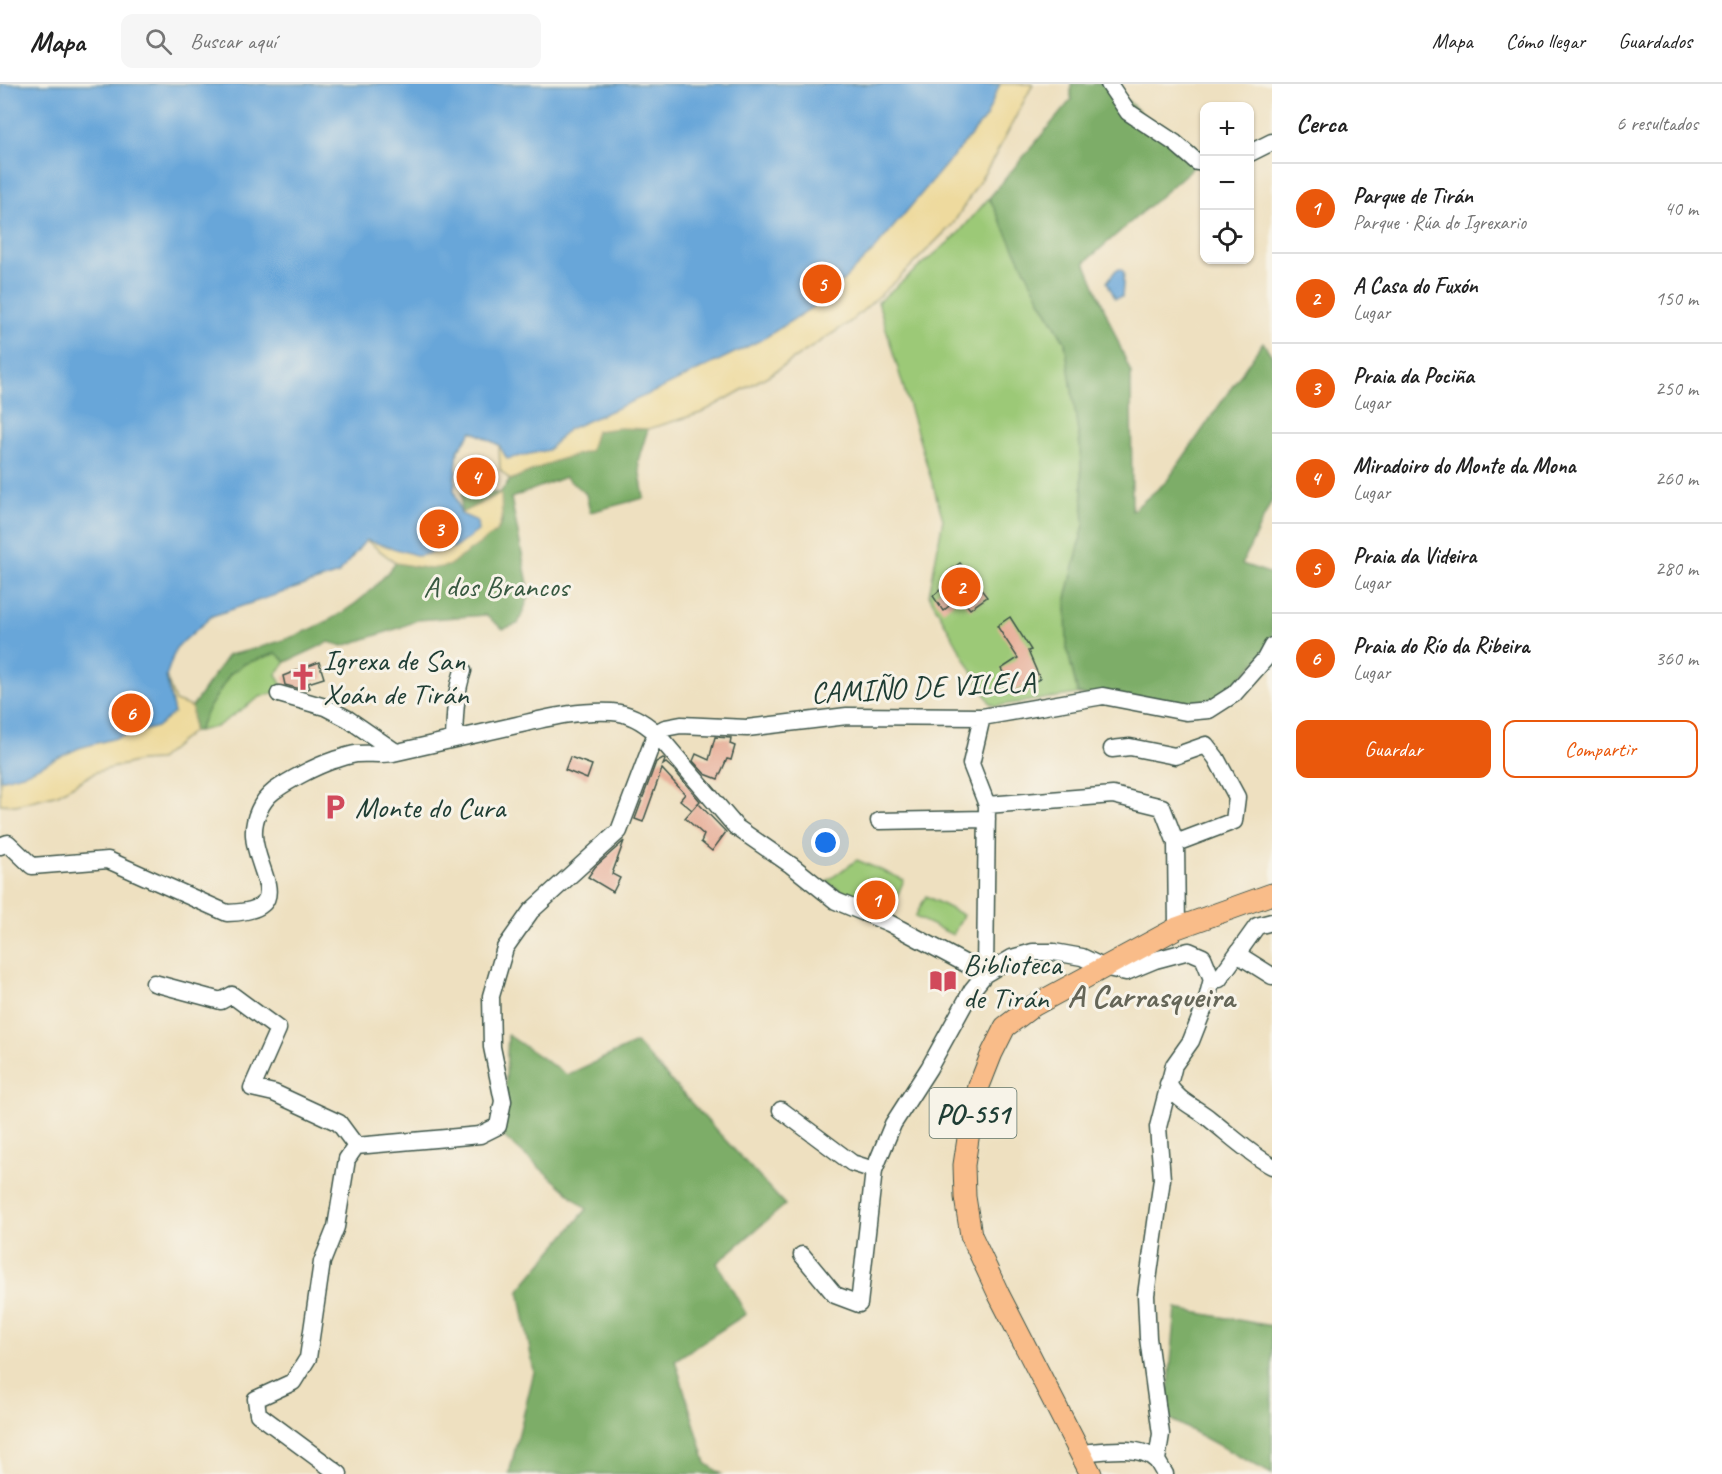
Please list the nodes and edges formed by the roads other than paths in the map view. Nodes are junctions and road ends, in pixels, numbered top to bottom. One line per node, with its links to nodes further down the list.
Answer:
1 (1109, 84): 4 (street)
2 (1272, 142): 3 (street)
3 (1254, 151)
4 (1200, 162)
5 (1272, 646): 8 (street, CAMIÑO DE VILELA)
6 (463, 671): 10 (street)
7 (279, 694): 12 (street)
8 (982, 717): 9 (street, CAMIÑO DE VILELA); 13 (street)
9 (656, 733): 10 (street); 22 (street); 28 (street)
10 (454, 738): 12 (street)
11 (1112, 749): 15 (street)
12 (396, 752): 16 (street)
13 (987, 812): 14 (street); 15 (street); 22 (street)
14 (879, 821)
15 (1176, 843): 19 (street)
16 (0, 846)
17 (1272, 894): 19 (main road, PO-551)
18 (1272, 922): 20 (street)
19 (1177, 928): 21 (main road, PO-551)
20 (1237, 954): 23 (street); 24 (street)
21 (1103, 967): 22 (street); 24 (street); 32 (main road, PO-551)
22 (985, 974): 30 (street)
23 (1272, 976)
24 (1212, 979): 26 (street)
25 (153, 983): 28 (street)
26 (1168, 1084): 29 (street); 33 (street)
27 (781, 1110): 30 (street)
28 (356, 1146): 34 (street)
29 (1272, 1166)
30 (874, 1170): 31 (street)
31 (802, 1255)
32 (1081, 1453): 33 (street); 35 (main road, PO-551)
33 (1161, 1467)
34 (339, 1474)
35 (1091, 1474)

